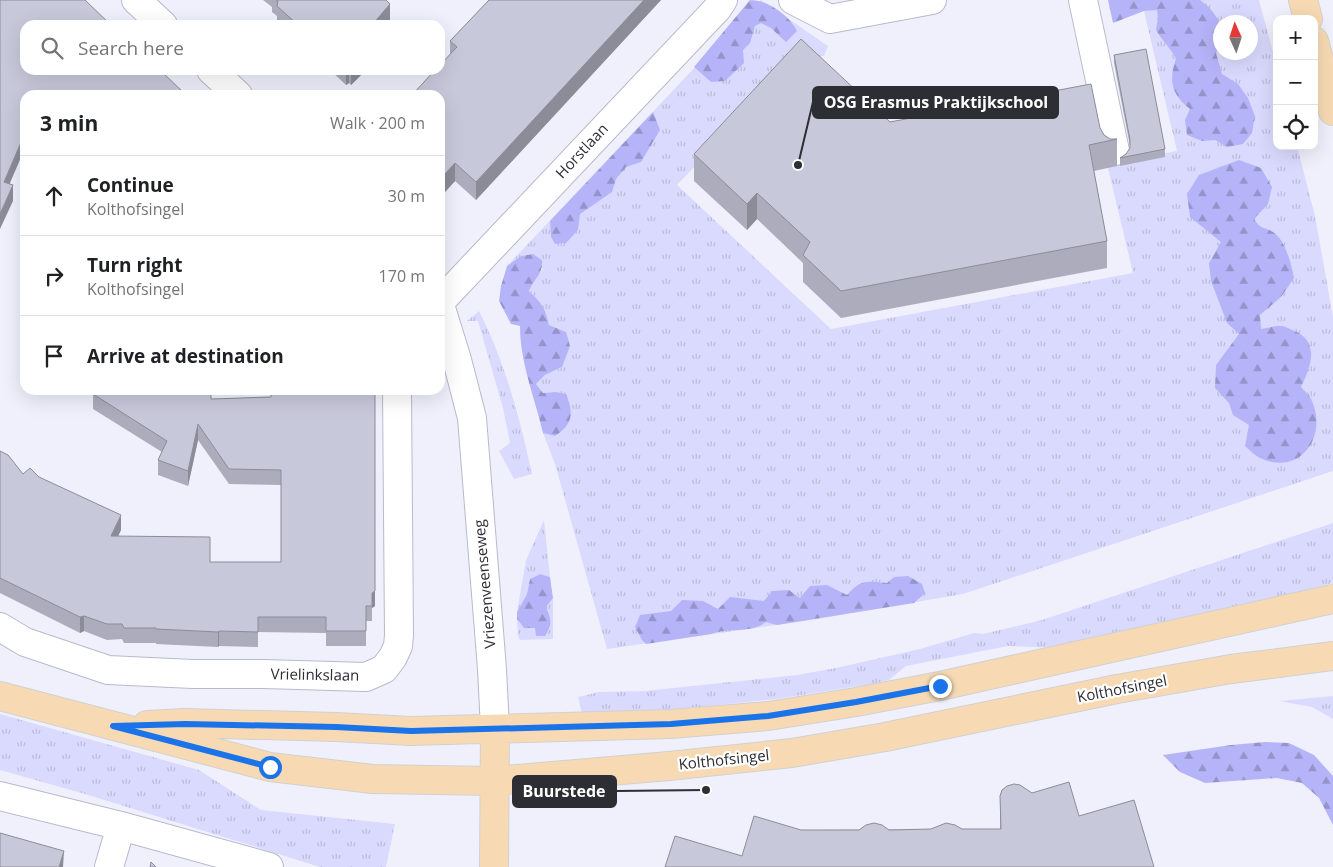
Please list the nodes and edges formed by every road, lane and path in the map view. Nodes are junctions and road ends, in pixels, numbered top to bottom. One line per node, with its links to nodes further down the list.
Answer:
1 (136, 0): 8 (street)
2 (723, 0): 14 (street, Horstlaan)
3 (793, 0): 4 (street)
4 (932, 0)
5 (1083, 0): 13 (street)
6 (1303, 0): 7 (main road)
7 (1307, 15)
8 (158, 20)
9 (1318, 56): 12 (main road)
10 (216, 75): 11 (street)
11 (233, 90)
12 (1333, 110)
13 (1115, 151)
14 (445, 299)
15 (445, 322): 22 (street, Vriezenveenseweg)
16 (397, 395): 18 (street, Vrielinkslaan)
17 (1333, 599): 22 (main road, Kolthofsingel)
18 (0, 628)
19 (1333, 656): 23 (main road, Kolthofsingel)
20 (0, 696): 21 (main road, Kolthofsingel)
21 (113, 726): 22 (main road, Kolthofsingel); 23 (main road, Kolthofsingel)
22 (495, 728): 23 (main road, Vriezenveenseweg)
23 (494, 781): 28 (main road, Vriezenveenseweg)
24 (0, 796): 25 (street)
25 (121, 826): 26 (street); 27 (street)
26 (109, 867)
27 (269, 867)
28 (494, 867)

